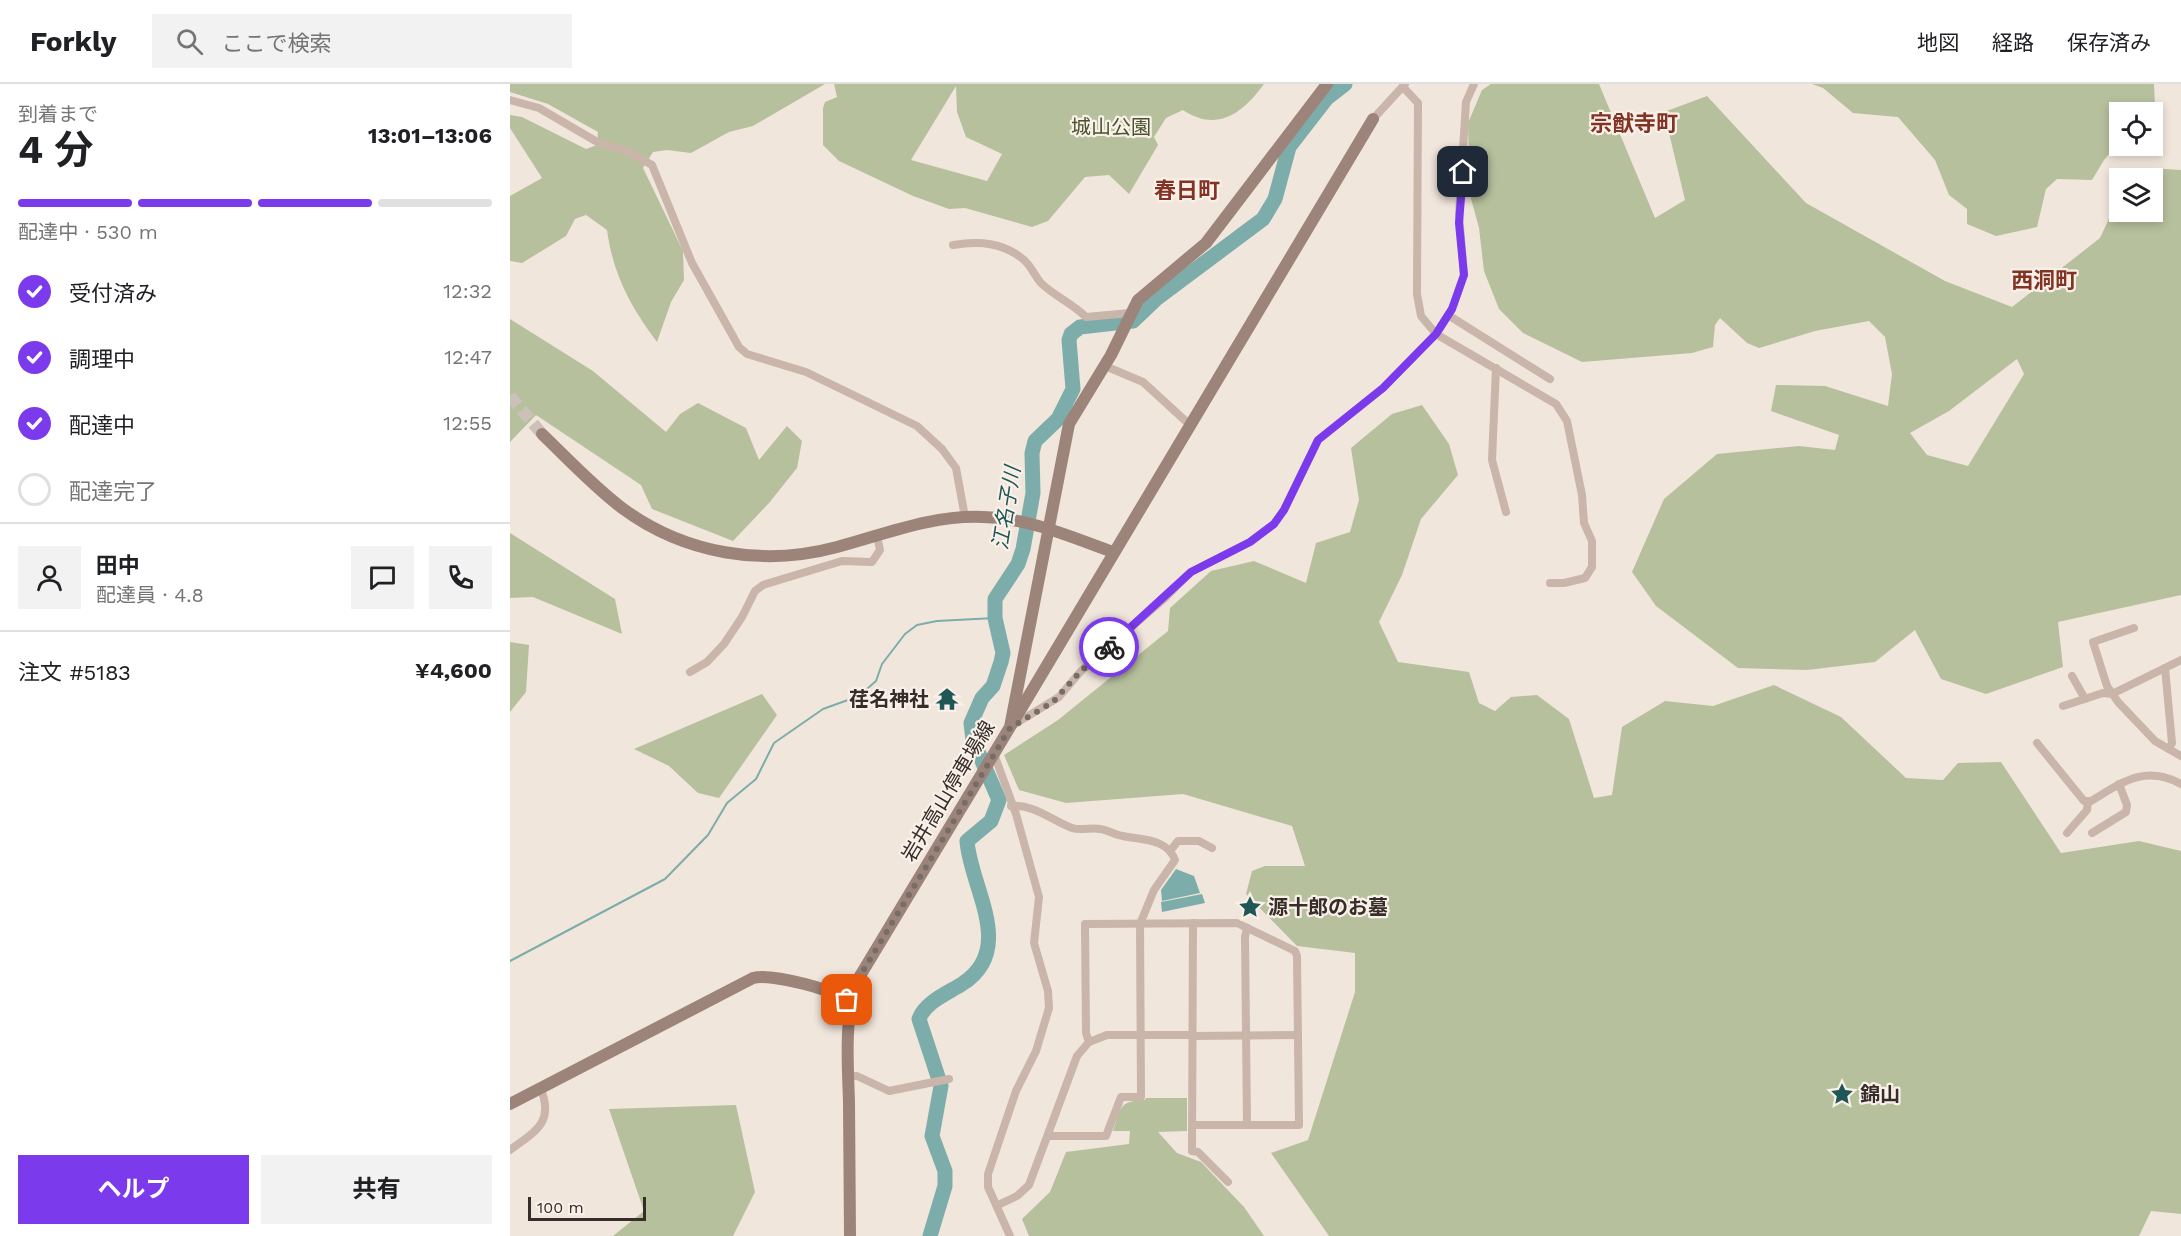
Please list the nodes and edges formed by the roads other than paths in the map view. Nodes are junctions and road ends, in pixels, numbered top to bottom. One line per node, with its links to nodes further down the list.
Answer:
1 (1327, 84): 7 (street, 岩井高山停車場線)
2 (1474, 84): 8 (street)
3 (1404, 86): 5 (street); 9 (street)
4 (510, 100): 16 (street)
5 (1373, 119): 13 (street)
6 (953, 245): 7 (street)
7 (1129, 314): 10 (street, 岩井高山停車場線)
8 (1448, 315): 9 (street); 12 (street)
9 (1436, 334): 11 (street); 29 (street)
10 (1105, 366): 13 (street); 17 (street, 岩井高山停車場線)
11 (1496, 368): 15 (street); 20 (street)
12 (1550, 379)
13 (1190, 424): 19 (street)
14 (542, 434): 18 (street)
15 (1506, 512)
16 (964, 517): 17 (street); 18 (street)
17 (1048, 528): 19 (street); 29 (street, 岩井高山停車場線)
18 (876, 536): 24 (street)
19 (1113, 552): 29 (street)
20 (1550, 583)
21 (2134, 628): 26 (street)
22 (2181, 660): 23 (street)
23 (2164, 668): 26 (street); 31 (street)
24 (690, 672)
25 (2072, 676): 27 (street)
26 (2112, 694): 27 (street); 31 (street)
27 (2085, 699): 28 (street)
28 (2063, 706)
29 (1010, 728): 32 (street, 岩井高山停車場線)
30 (2037, 743): 36 (street)
31 (2169, 749): 33 (street)
32 (992, 756): 37 (street); 45 (street, 岩井高山停車場線)
33 (2181, 756)
34 (2119, 784): 35 (street); 36 (street); 39 (street)
35 (2181, 784)
36 (2088, 802): 38 (street)
37 (1011, 806): 41 (street); 60 (street)
38 (2067, 833)
39 (2092, 833)
40 (1212, 848): 41 (street)
41 (1170, 851): 43 (street)
42 (1193, 923): 43 (street); 44 (street); 48 (street)
43 (1140, 924): 46 (street); 50 (street)
44 (1247, 928): 47 (street); 49 (street)
45 (851, 1004): 51 (street, 岩井高山停車場線); 53 (street)
46 (1140, 1035): 48 (street); 50 (street); 57 (street)
47 (1298, 1035): 49 (street); 56 (street)
48 (1192, 1036): 49 (street); 55 (street)
49 (1246, 1036): 56 (street)
50 (1089, 1042): 57 (street)
51 (848, 1076): 52 (street); 61 (street, 岩井高山停車場線)
52 (948, 1079)
53 (540, 1087): 54 (street); 58 (street)
54 (510, 1104)
55 (1193, 1125): 56 (street); 59 (street)
56 (1246, 1125)
57 (1048, 1136): 60 (street)
58 (510, 1150)
59 (1227, 1182)
60 (998, 1205): 62 (street)
61 (850, 1236)
62 (1010, 1236)

